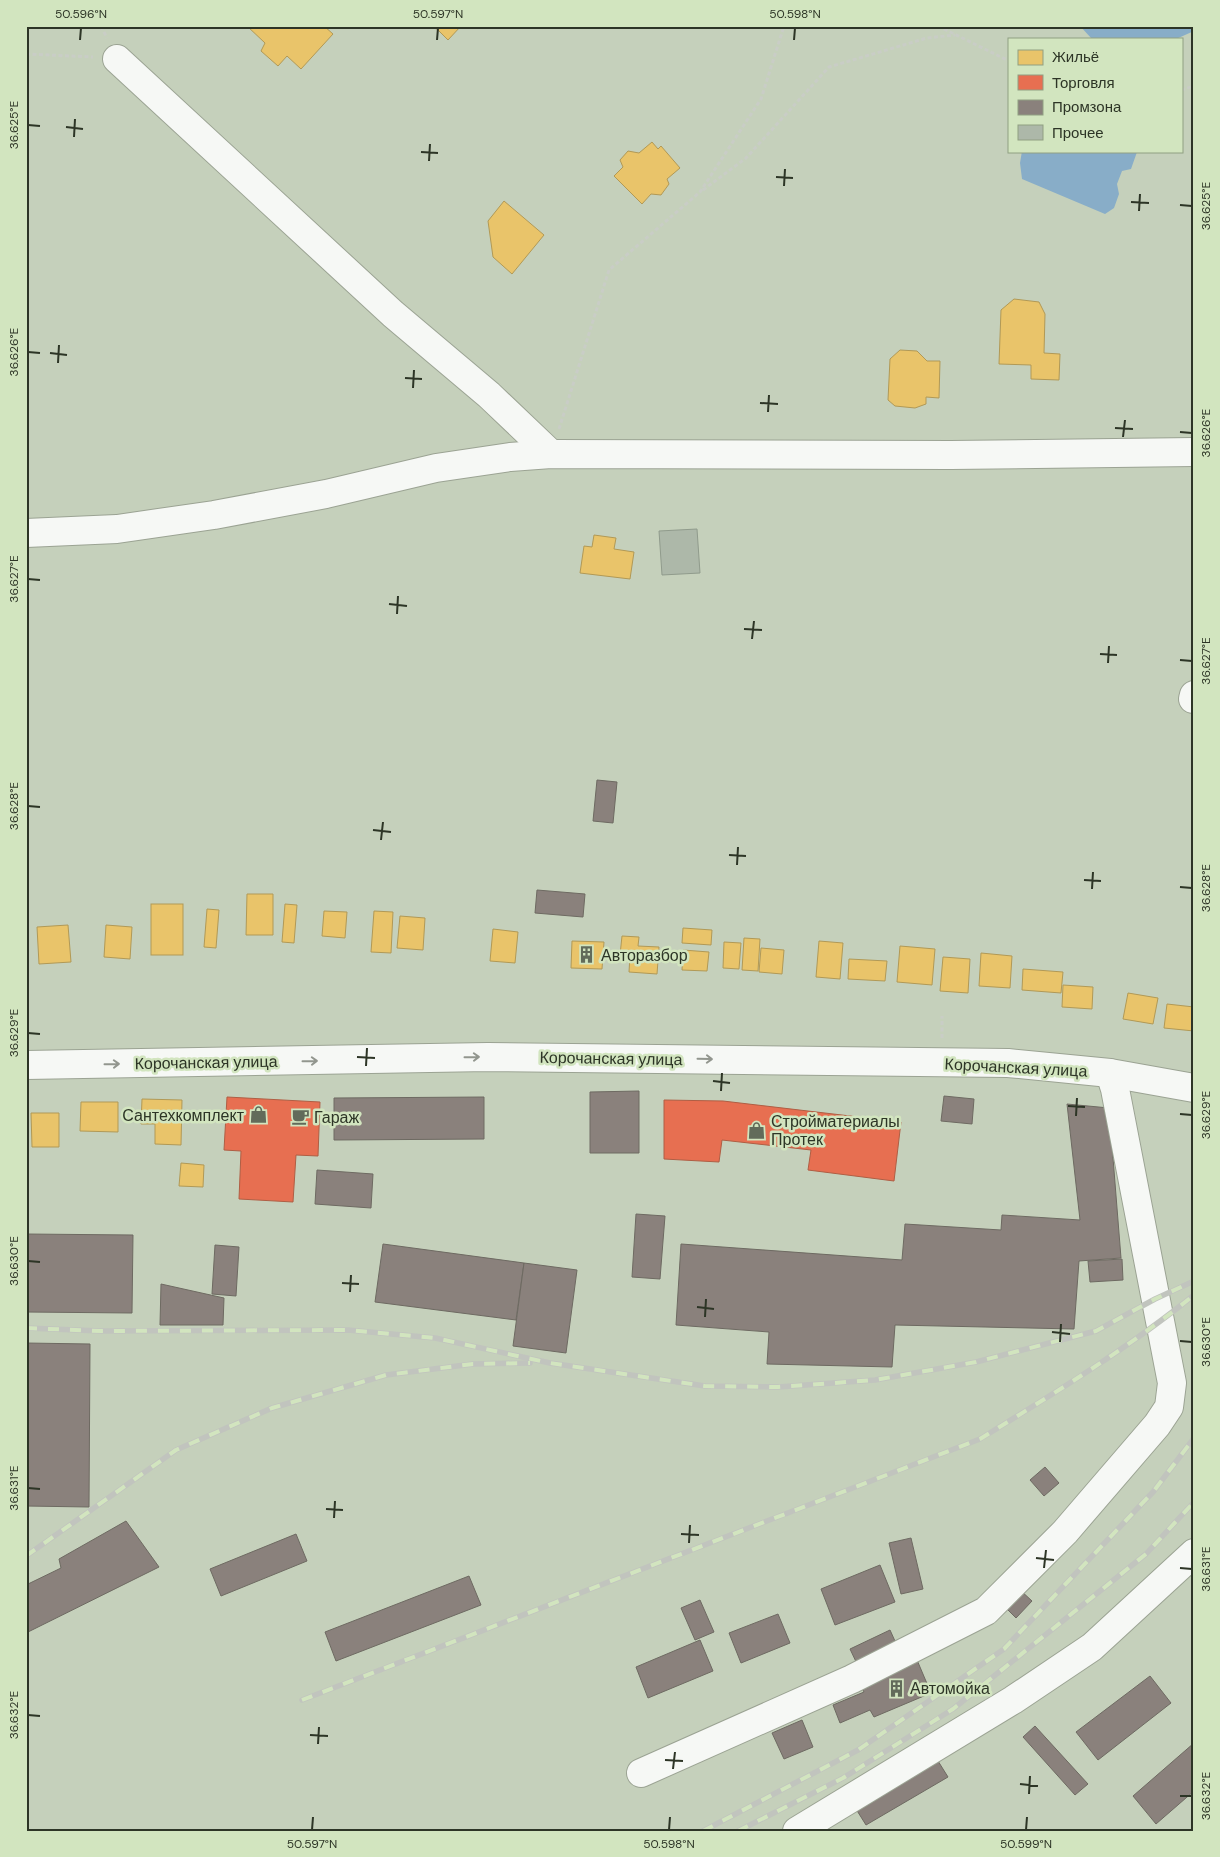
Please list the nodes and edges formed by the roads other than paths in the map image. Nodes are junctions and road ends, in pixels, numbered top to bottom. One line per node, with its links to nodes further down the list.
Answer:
1 (116, 59): 3 (main road)
2 (1194, 452): 3 (main road)
3 (551, 454): 4 (main road)
4 (26, 533)
5 (26, 1048): 7 (main road, Корочанская улица)
6 (26, 1065): 8 (main road, Корочанская улица, one-way to 8)
7 (1194, 1068)
8 (1110, 1073): 9 (main road, Корочанская улица); 11 (main road)
9 (1194, 1088)
10 (1194, 1554): 12 (main road)
11 (641, 1773)
12 (797, 1831)

